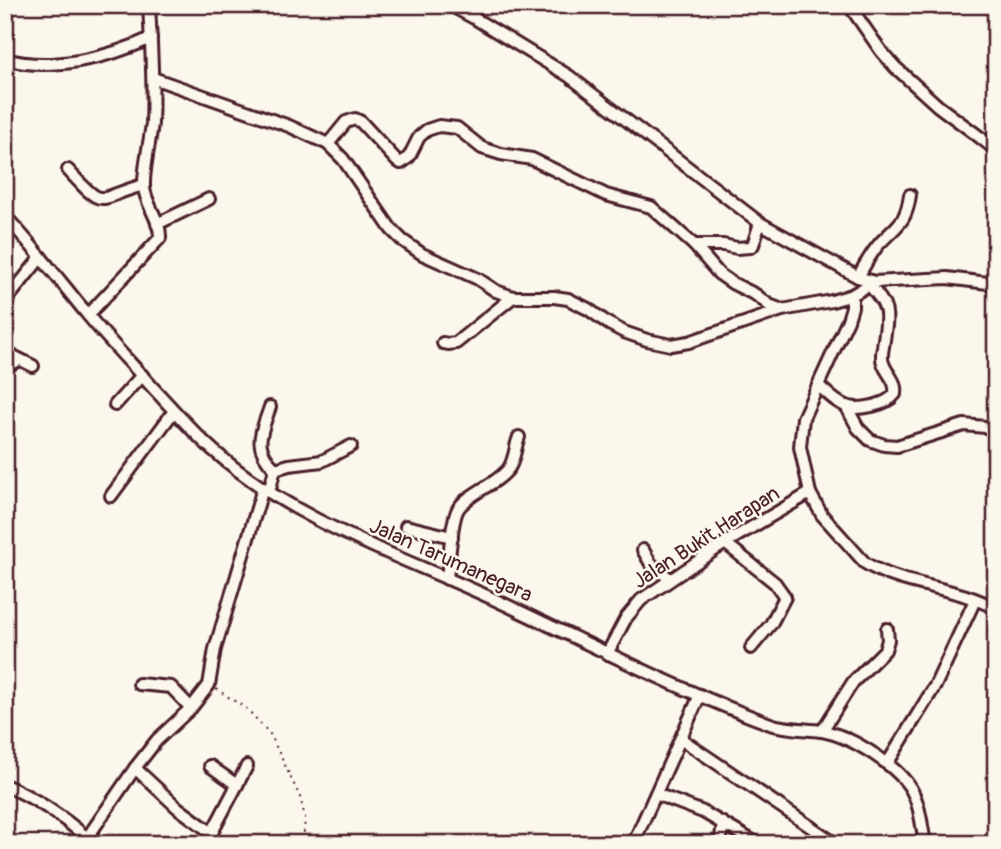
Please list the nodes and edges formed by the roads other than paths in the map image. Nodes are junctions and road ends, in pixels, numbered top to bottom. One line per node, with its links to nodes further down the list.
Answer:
1 (149, 5): 4 (street)
2 (450, 5): 15 (street)
3 (849, 5): 8 (street)
4 (151, 38): 5 (street); 6 (street)
5 (5, 59)
6 (153, 78): 7 (street); 10 (street)
7 (328, 144): 16 (street); 22 (street)
8 (996, 150)
9 (68, 170): 10 (street)
10 (144, 186): 14 (street)
11 (910, 195): 18 (street)
12 (209, 199): 14 (street)
13 (5, 216): 17 (street, Jalan Tarumanegara)
14 (157, 223): 25 (street)
15 (760, 223): 16 (street); 18 (street)
16 (694, 245): 24 (street)
17 (41, 257): 23 (street); 25 (street, Jalan Tarumanegara)
18 (858, 277): 19 (street)
19 (871, 283): 20 (street); 21 (street); 34 (street)
20 (996, 284)
21 (852, 295): 24 (street); 32 (street)
22 (513, 297): 24 (street); 26 (street)
23 (5, 302)
24 (782, 310)
25 (88, 316): 31 (street, Jalan Tarumanegara)
26 (443, 343)
27 (5, 352): 28 (street)
28 (19, 360): 29 (street); 30 (street)
29 (33, 366)
30 (5, 367)
31 (142, 375): 33 (street); 36 (street, Jalan Tarumanegara)
32 (818, 386): 34 (street); 42 (street)
33 (115, 404)
34 (846, 406): 37 (street)
35 (270, 407): 40 (street)
36 (174, 411): 41 (street, Jalan Tarumanegara); 43 (street)
37 (996, 428)
38 (519, 436): 45 (street)
39 (351, 446): 40 (street)
40 (275, 469): 41 (street)
41 (266, 490): 48 (street, Jalan Tarumanegara); 57 (street)
42 (810, 493): 46 (street, Jalan Bukit Harapan); 50 (street)
43 (111, 496)
44 (406, 526): 45 (street)
45 (452, 537): 48 (street)
46 (725, 543): 49 (street, Jalan Bukit Harapan); 53 (street)
47 (643, 550): 49 (street)
48 (447, 579): 54 (street, Jalan Tarumanegara)
49 (670, 579): 54 (street, Jalan Bukit Harapan)
50 (975, 600): 51 (street); 60 (street)
51 (996, 609)
52 (887, 629): 58 (street)
53 (751, 648)
54 (607, 654): 56 (street, Jalan Tarumanegara)
55 (139, 684): 57 (street)
56 (700, 695): 58 (street, Jalan Tarumanegara); 59 (street)
57 (191, 708): 63 (street)
58 (822, 731): 60 (street, Jalan Tarumanegara)
59 (681, 739): 66 (street); 73 (street)
60 (887, 764): 74 (street, Jalan Tarumanegara)
61 (210, 766): 65 (street)
62 (247, 766): 65 (street)
63 (135, 768): 68 (street); 69 (street)
64 (5, 785): 69 (street)
65 (237, 785): 68 (street)
66 (656, 794): 67 (street); 70 (street)
67 (723, 823): 71 (street); 72 (street)
68 (209, 838)
69 (85, 841)
70 (633, 844)
71 (720, 844)
72 (758, 844)
73 (836, 844)
74 (926, 844)

